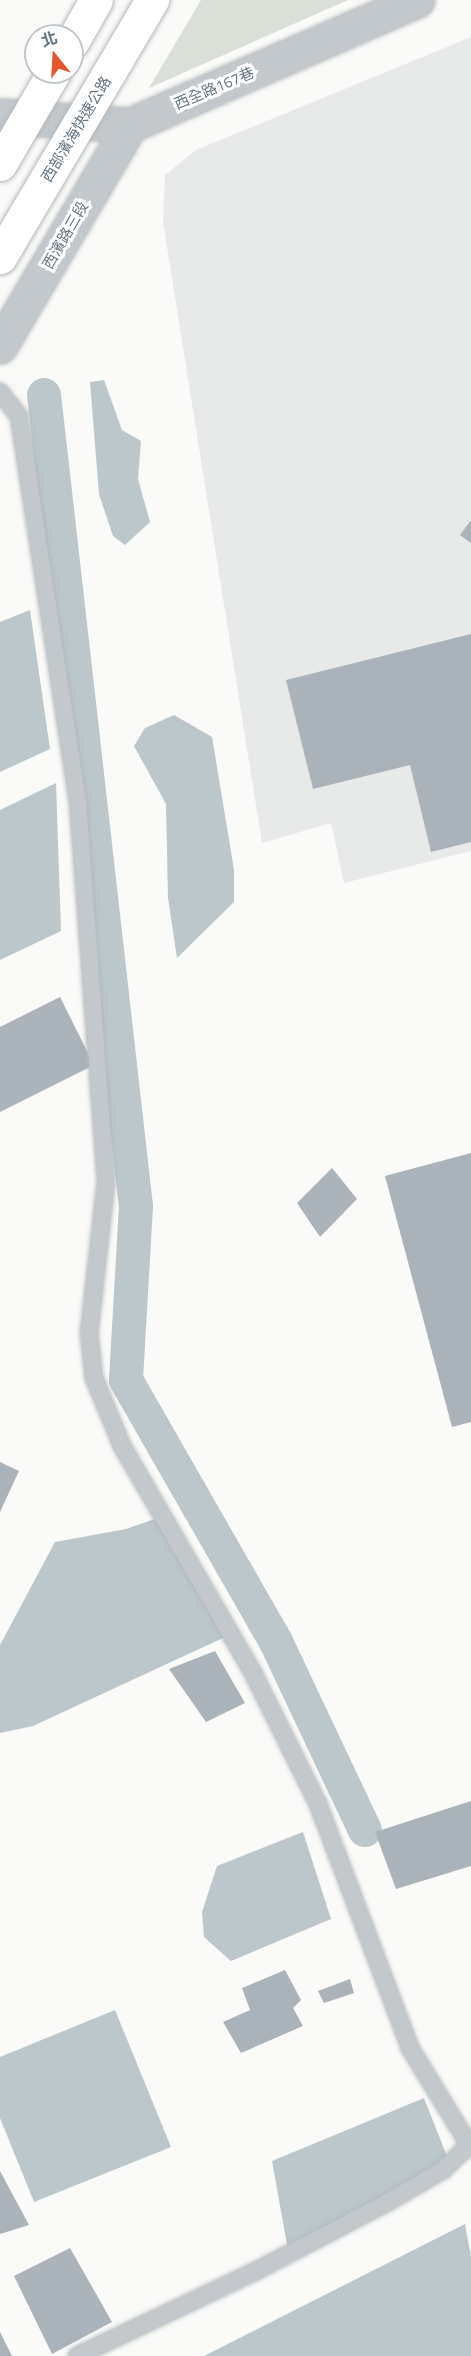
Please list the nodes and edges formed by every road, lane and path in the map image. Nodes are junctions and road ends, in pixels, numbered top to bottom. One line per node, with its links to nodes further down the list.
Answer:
1 (96, 0): 4 (highway)
2 (152, 0): 9 (highway, 西部濱海快速公路, bridge)
3 (417, 0): 7 (street, 西全路167巷)
4 (82, 24)
5 (47, 84): 8 (highway, bridge)
6 (0, 116): 7 (street, 西全路167巷)
7 (130, 124): 10 (street, 西濱路三段)
8 (0, 164)
9 (0, 257)
10 (0, 346)
11 (0, 392): 12 (lane)
12 (470, 2143): 13 (lane)
13 (77, 2356)

